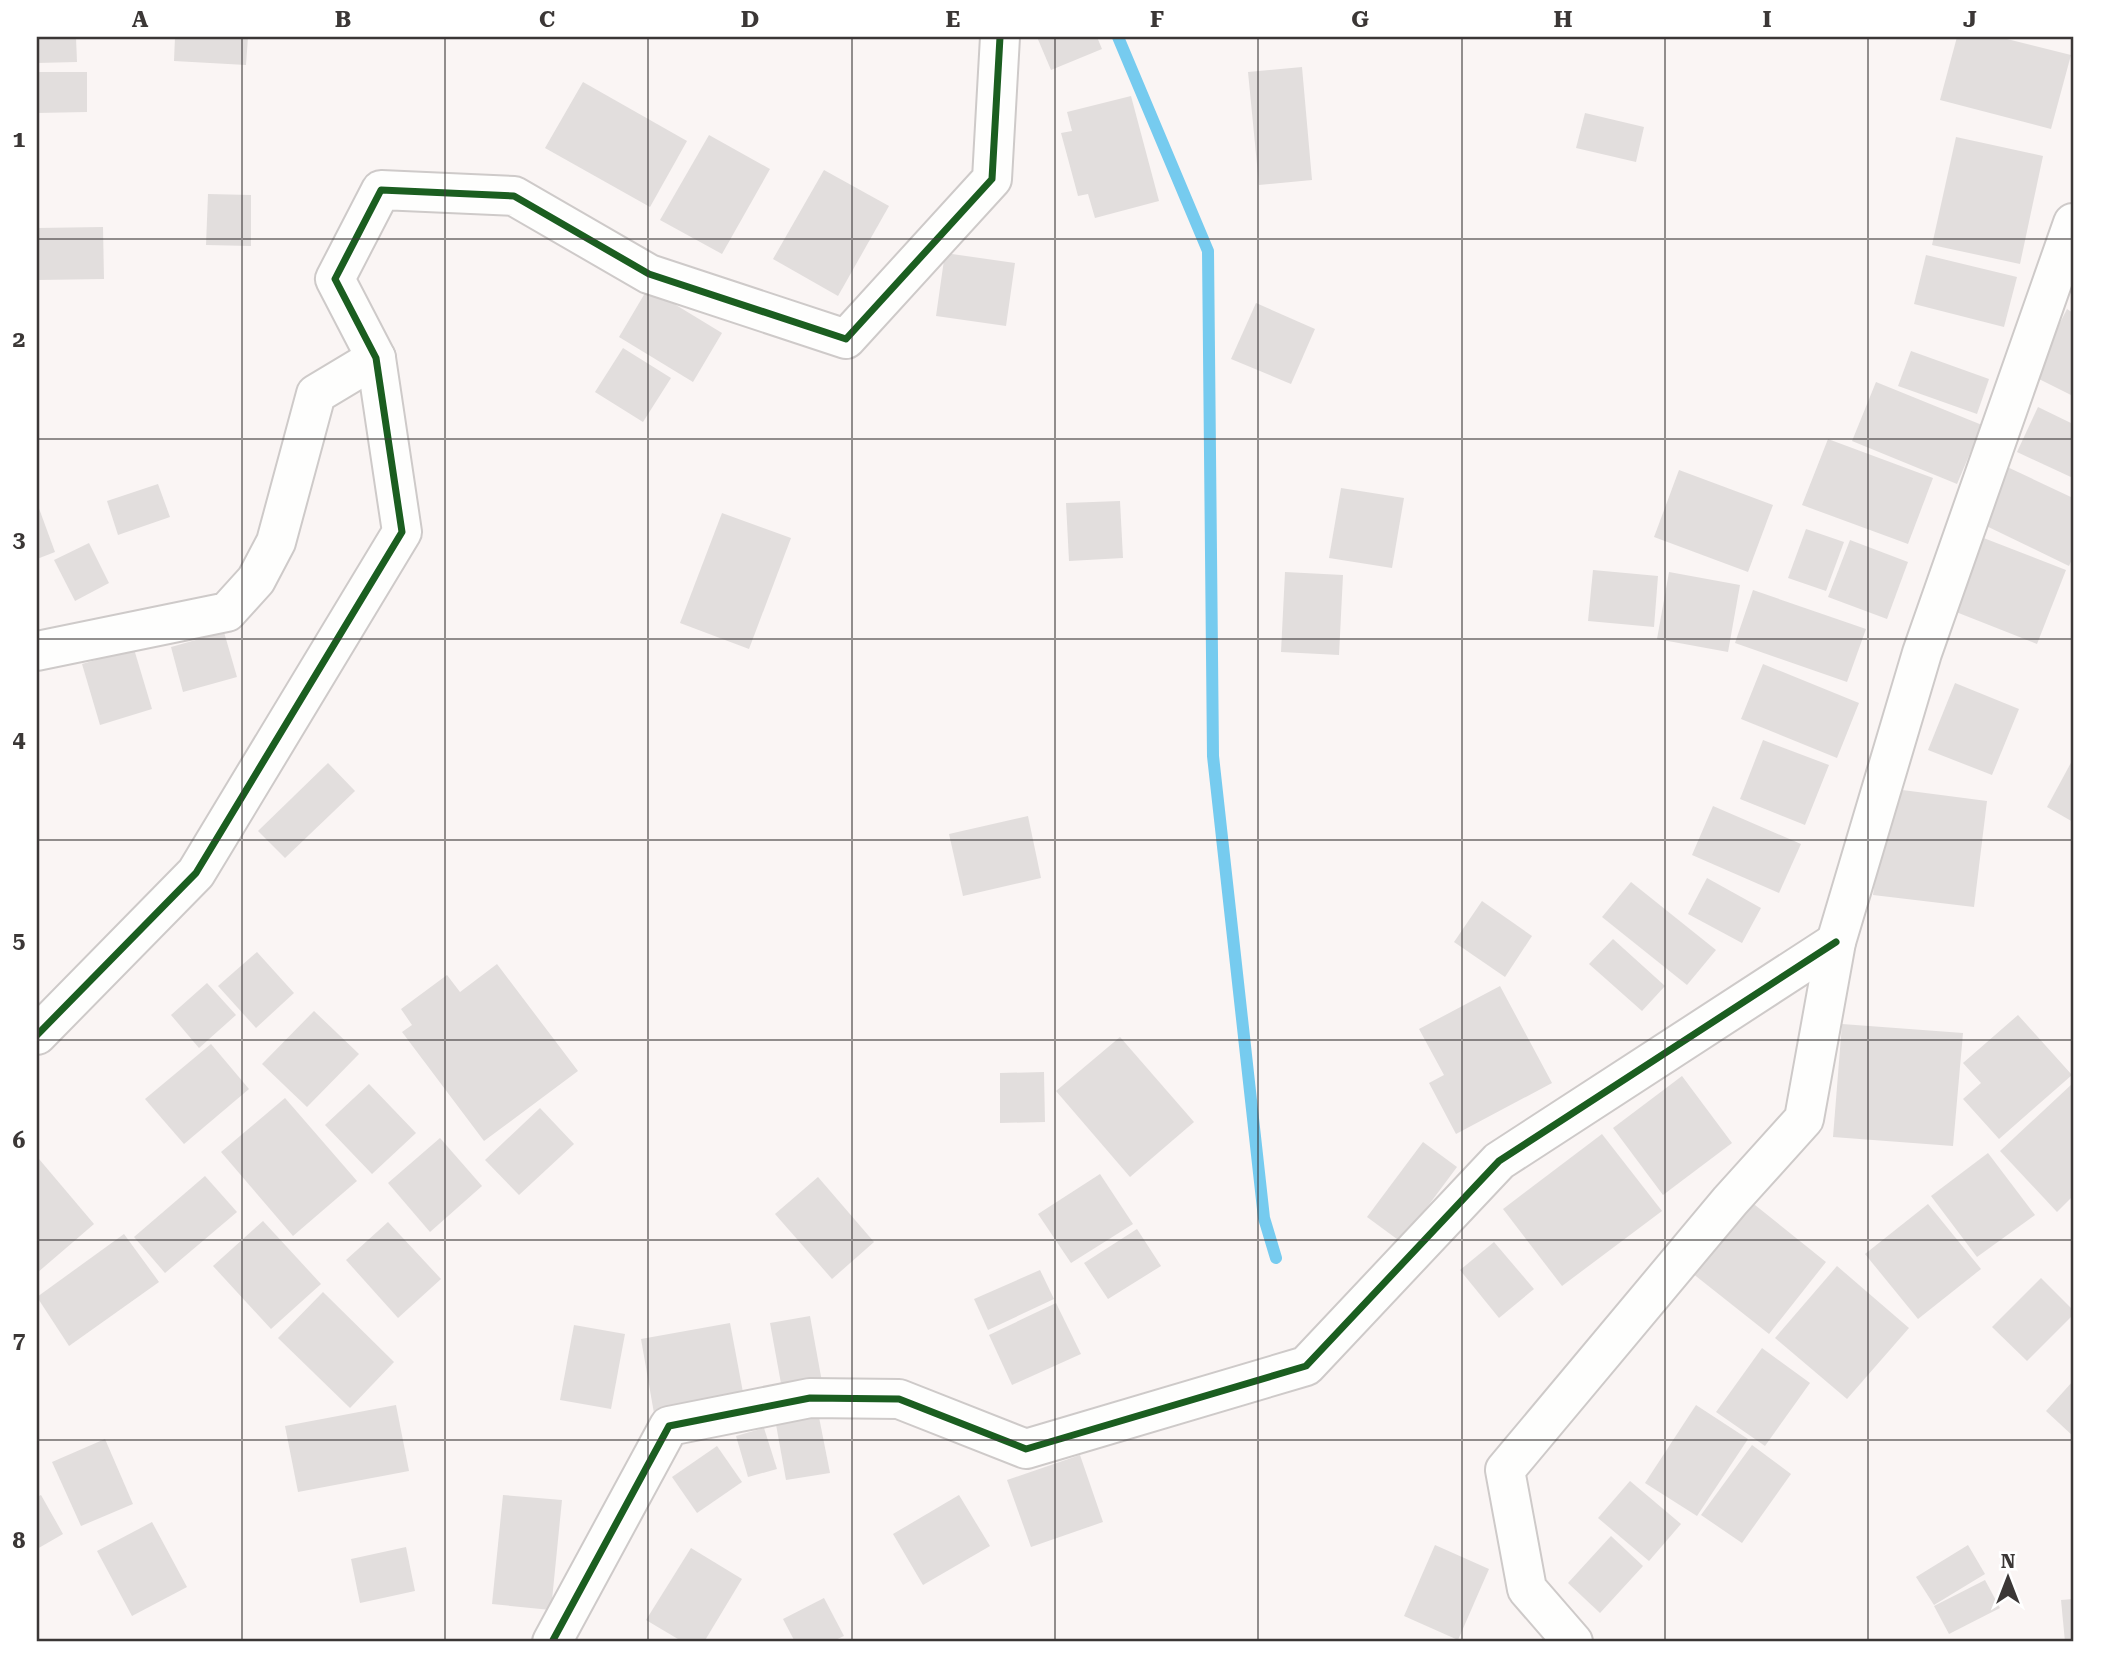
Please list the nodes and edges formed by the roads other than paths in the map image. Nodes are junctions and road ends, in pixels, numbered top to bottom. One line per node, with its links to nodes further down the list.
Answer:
1 (1000, 37): 3 (street)
2 (2073, 223): 5 (street)
3 (376, 358): 4 (street); 6 (street)
4 (37, 651)
5 (1836, 942): 7 (street); 8 (street)
6 (37, 1035)
7 (552, 1642)
8 (1573, 1642)

